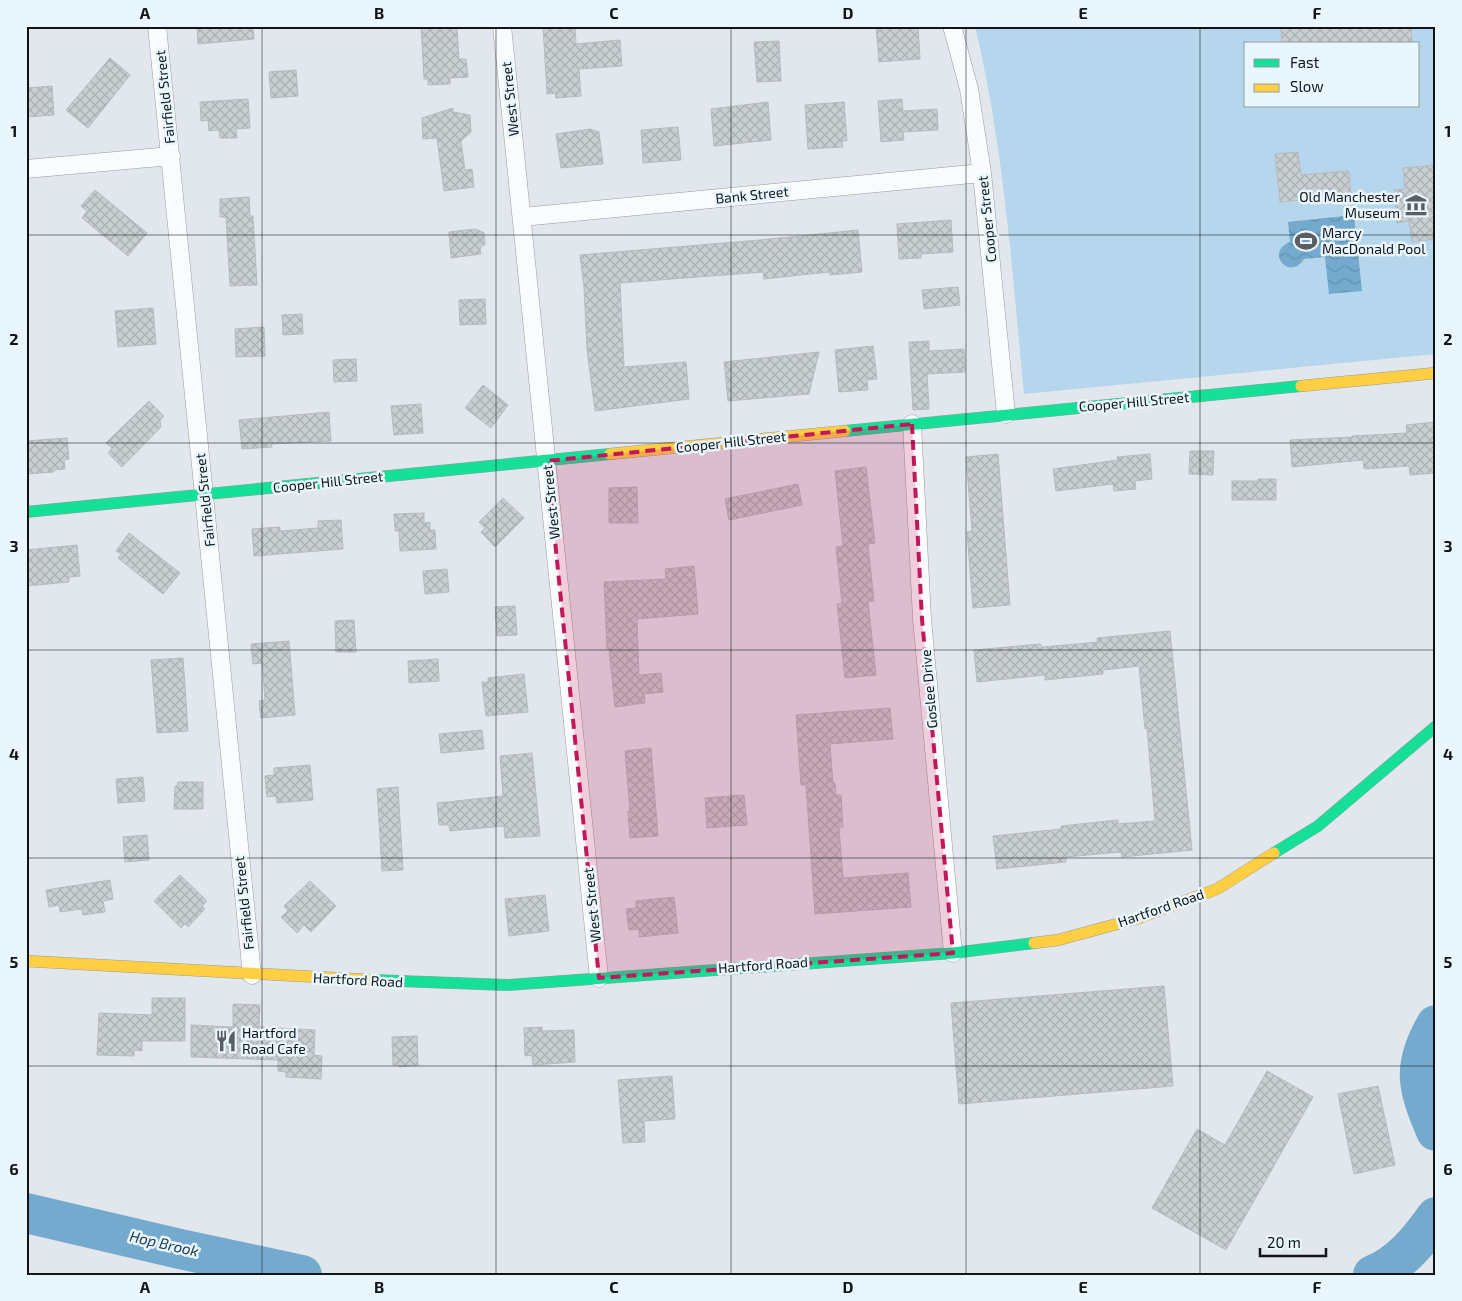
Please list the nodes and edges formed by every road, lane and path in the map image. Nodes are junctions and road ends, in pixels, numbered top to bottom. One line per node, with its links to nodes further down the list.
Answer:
1 (158, 26): 4 (street, Fairfield Street)
2 (502, 26): 7 (street, West Street)
3 (952, 26): 6 (street, Cooper Street)
4 (171, 156): 5 (street); 12 (street, Fairfield Street)
5 (26, 169)
6 (982, 172): 7 (street, Bank Street); 9 (street, Cooper Street)
7 (522, 218): 11 (street, West Street)
8 (1436, 373): 9 (main road, Cooper Hill Street)
9 (1006, 414): 10 (main road, Cooper Hill Street)
10 (912, 424): 11 (main road, Cooper Hill Street); 15 (street, Goslee Drive)
11 (547, 461): 12 (main road, Cooper Hill Street); 18 (street, West Street)
12 (204, 494): 13 (main road, Cooper Hill Street); 17 (street, Fairfield Street)
13 (26, 512)
14 (1436, 726): 15 (main road, Hartford Road)
15 (953, 953): 18 (main road, Hartford Road)
16 (26, 961): 17 (main road, Hartford Road)
17 (252, 975): 18 (main road, Hartford Road)
18 (599, 978)

